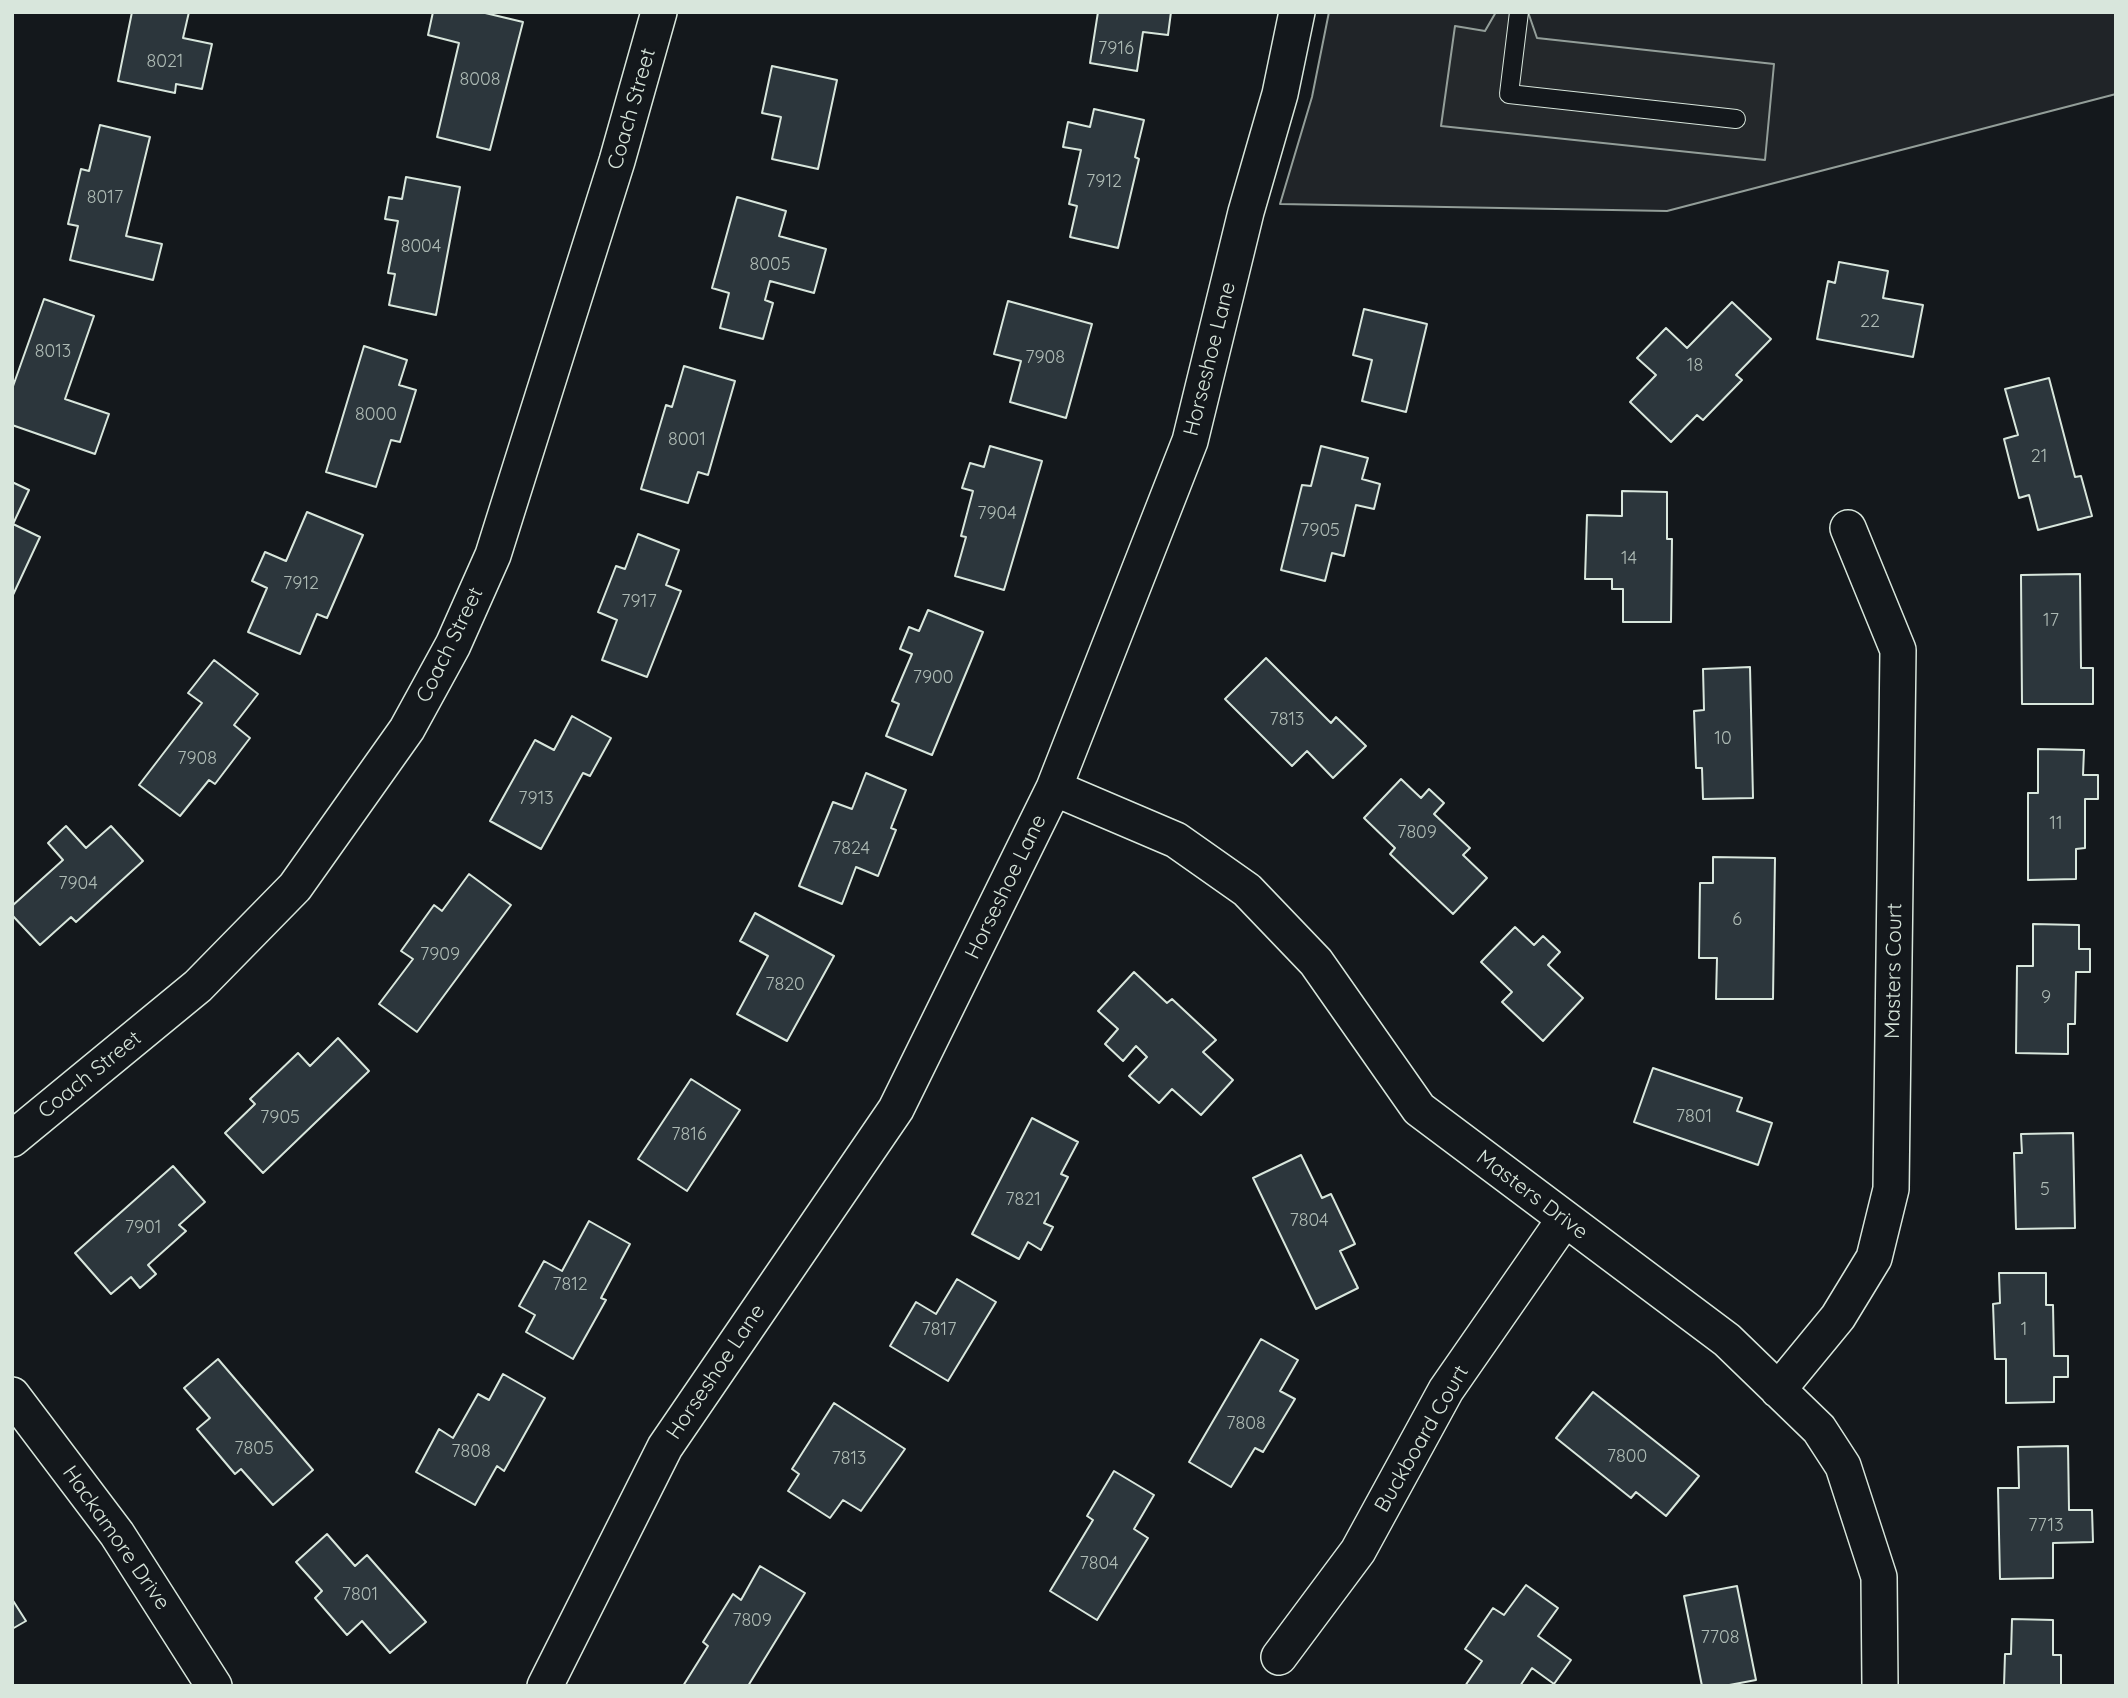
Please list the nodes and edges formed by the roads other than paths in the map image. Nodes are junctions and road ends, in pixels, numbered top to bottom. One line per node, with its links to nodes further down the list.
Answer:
1 (659, 12): 7 (street, Coach Street)
2 (1297, 12): 6 (street, Horseshoe Lane)
3 (1519, 12): 4 (lane)
4 (1736, 119)
5 (1848, 527): 9 (street, Masters Court)
6 (1054, 788): 8 (street, Masters Drive); 13 (street, Horseshoe Lane)
7 (12, 1139)
8 (1564, 1220): 9 (street, Masters Drive); 11 (street, Buckboard Court)
9 (1778, 1390): 14 (street, Masters Drive)
10 (12, 1395): 12 (street, Hackamore Drive)
11 (1279, 1657)
12 (214, 1686)
13 (545, 1686)
14 (1880, 1686)

